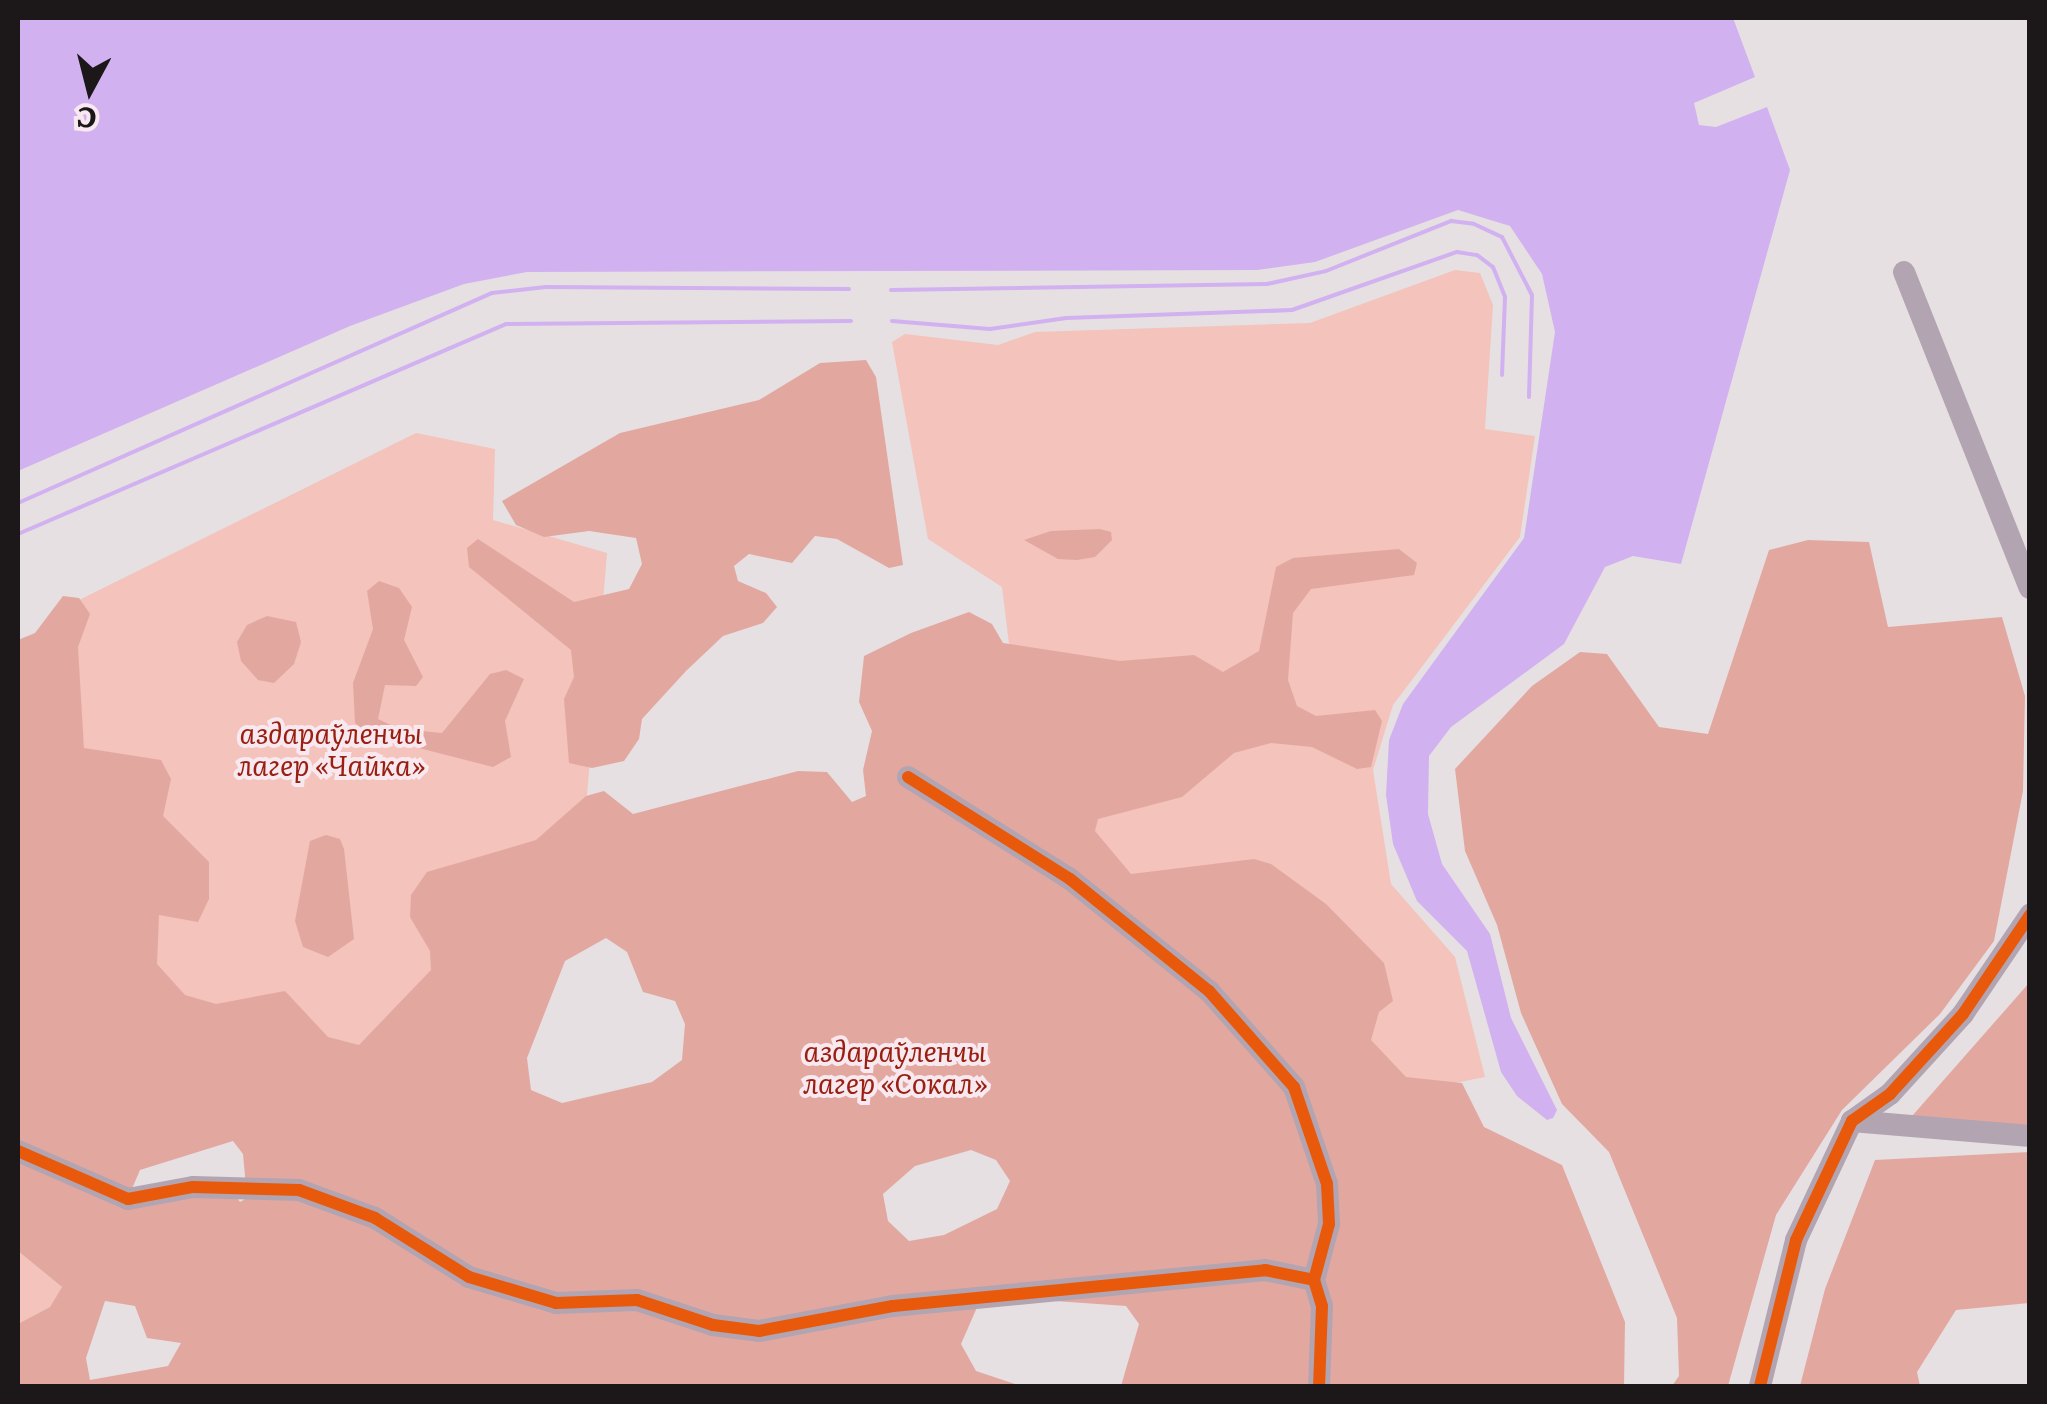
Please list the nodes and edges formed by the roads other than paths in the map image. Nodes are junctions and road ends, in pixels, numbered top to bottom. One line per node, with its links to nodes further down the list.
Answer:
1 (1904, 272): 2 (street)
2 (2030, 588)
3 (908, 778): 8 (street)
4 (2030, 915): 5 (street)
5 (1852, 1121): 6 (street); 10 (street)
6 (2030, 1136)
7 (18, 1151): 8 (street)
8 (1314, 1280): 9 (street)
9 (1319, 1386)
10 (1760, 1386)

